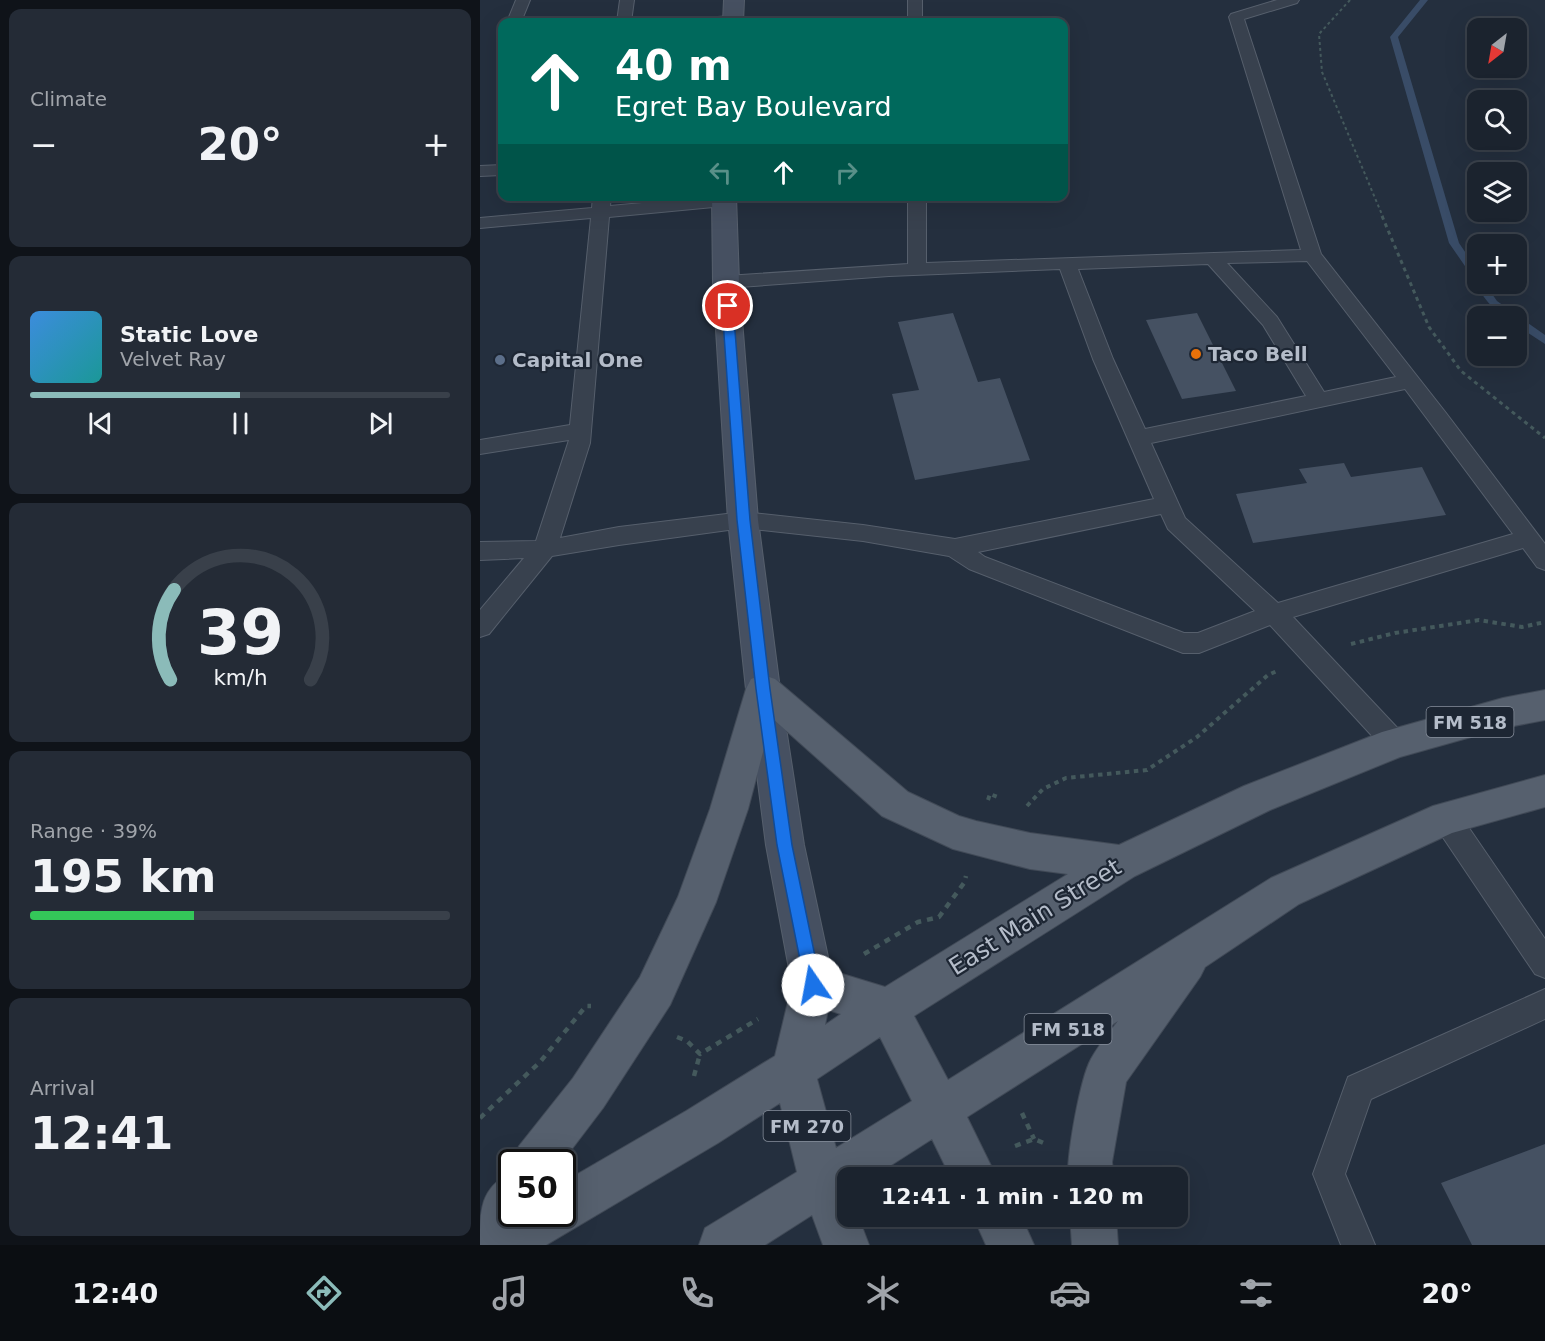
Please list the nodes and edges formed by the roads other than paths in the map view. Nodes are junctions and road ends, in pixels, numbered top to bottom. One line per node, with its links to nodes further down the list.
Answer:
1 (523, 0): 8 (lane)
2 (627, 0): 9 (lane)
3 (734, 0): 10 (main road)
4 (915, 0): 11 (lane)
5 (1229, 0): 7 (lane)
6 (1292, 0): 7 (lane)
7 (1236, 17): 19 (lane)
8 (516, 18)
9 (625, 18)
10 (733, 18)
11 (915, 18)
12 (498, 170): 13 (lane)
13 (480, 171)
14 (675, 201): 17 (lane)
15 (724, 201): 23 (main road, FM 270)
16 (916, 201): 22 (lane)
17 (602, 204): 18 (lane); 26 (lane)
18 (480, 223)
19 (1312, 255): 20 (lane); 24 (lane)
20 (1214, 260): 21 (lane); 25 (lane)
21 (1067, 264): 22 (lane); 27 (lane)
22 (917, 270): 23 (lane)
23 (726, 282): 30 (main road, FM 270)
24 (1410, 381): 25 (lane); 31 (lane)
25 (1319, 400): 27 (lane)
26 (580, 430): 28 (lane); 33 (lane)
27 (1138, 438): 29 (lane)
28 (480, 447)
29 (1168, 504): 32 (lane); 36 (lane)
30 (743, 520): 32 (lane); 33 (lane); 38 (main road, FM 270)
31 (1529, 538): 35 (lane); 36 (lane)
32 (955, 548): 36 (lane)
33 (545, 549): 34 (lane); 37 (lane)
34 (480, 551)
35 (1545, 561)
36 (1273, 614): 40 (lane)
37 (480, 627)
38 (763, 689): 43 (main road); 46 (main road, FM 270); 51 (main road)
39 (1545, 705): 40 (main road, East Main Street / FM 518)
40 (1395, 743): 43 (main road, East Main Street / FM 518)
41 (1545, 791): 42 (main road, FM 518)
42 (1446, 818): 44 (main road, FM 518); 45 (lane)
43 (1120, 863): 48 (main road, East Main Street / FM 518)
44 (1196, 950): 50 (main road, FM 518); 53 (main road)
45 (1545, 964)
46 (813, 985): 48 (main road); 49 (main road, FM 270)
47 (1545, 1004): 66 (lane)
48 (888, 1009): 49 (main road, East Main Street / FM 518); 50 (main road)
49 (793, 1071): 54 (main road, FM 270); 55 (main road, East Main Street / FM 518)
50 (941, 1108): 52 (main road); 54 (main road, FM 518)
51 (545, 1149)
52 (970, 1167)
53 (1090, 1167)
54 (822, 1181): 62 (main road, FM 518); 63 (main road, FM 270)
55 (576, 1201)
56 (498, 1213): 60 (main road)
57 (532, 1227): 61 (main road)
58 (1002, 1227): 64 (main road)
59 (1094, 1227): 65 (main road)
60 (480, 1236)
61 (501, 1245)
62 (722, 1245)
63 (846, 1245)
64 (1011, 1245)
65 (1095, 1245)
66 (1358, 1245)

